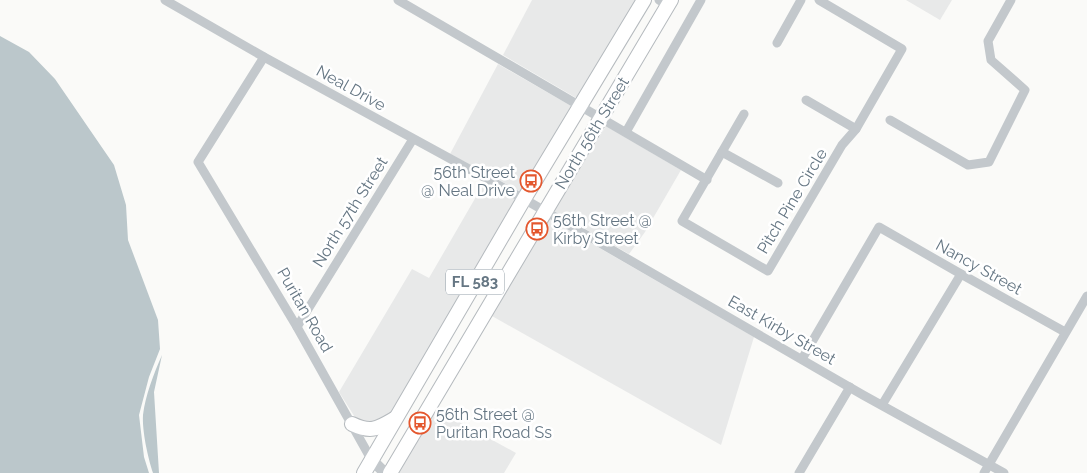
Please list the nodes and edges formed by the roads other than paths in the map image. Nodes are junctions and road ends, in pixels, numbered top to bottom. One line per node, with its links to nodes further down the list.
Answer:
1 (165, 0): 10 (street, Neal Drive)
2 (398, 0): 12 (street)
3 (644, 0): 12 (main road, North 56th Street / FL 583)
4 (701, 0): 17 (street)
5 (801, 0): 9 (street)
6 (819, 0): 16 (street, Pitch Pine Circle)
7 (1011, 0): 15 (street)
8 (666, 2): 14 (main road, North 56th Street / FL 583)
9 (776, 43)
10 (264, 57): 18 (street, Neal Drive); 28 (street, Puritan Road)
11 (806, 100): 16 (street)
12 (580, 106): 14 (street); 22 (main road, North 56th Street / FL 583)
13 (744, 114): 19 (street)
14 (601, 118): 17 (street); 23 (main road, North 56th Street / FL 583)
15 (890, 120)
16 (856, 129): 20 (street, Pitch Pine Circle)
17 (626, 132): 20 (street)
18 (413, 139): 22 (street, Neal Drive); 28 (street, North 57th Street)
19 (722, 152): 20 (street); 21 (street)
20 (707, 180)
21 (778, 183)
22 (524, 199): 23 (street, East Kirby Street); 26 (main road, North 56th Street / FL 583)
23 (545, 211): 27 (main road, North 56th Street / FL 583); 30 (street, East Kirby Street)
24 (961, 274): 29 (street, Nancy Street); 30 (street, Nancy Street); 32 (street)
25 (1087, 296): 29 (street)
26 (457, 313): 27 (main road); 33 (main road, North 56th Street / FL 583)
27 (478, 325): 39 (main road, North 56th Street / FL 583)
28 (297, 327): 34 (street, Puritan Road)
29 (1065, 332): 36 (street)
30 (802, 359): 31 (street, East Kirby Street)
31 (850, 387): 32 (street, East Kirby Street); 40 (street)
32 (882, 405): 36 (street, East Kirby Street)
33 (395, 419): 34 (main road); 35 (main road, North 56th Street / FL 583)
34 (352, 424): 35 (street, Puritan Road)
35 (371, 459): 37 (main road, North 56th Street / FL 583); 38 (street, Puritan Road)
36 (990, 464): 41 (street); 42 (street, East Kirby Street)
37 (364, 473)
38 (385, 473)
39 (390, 473)
40 (800, 473)
41 (984, 473)
42 (1004, 473)

